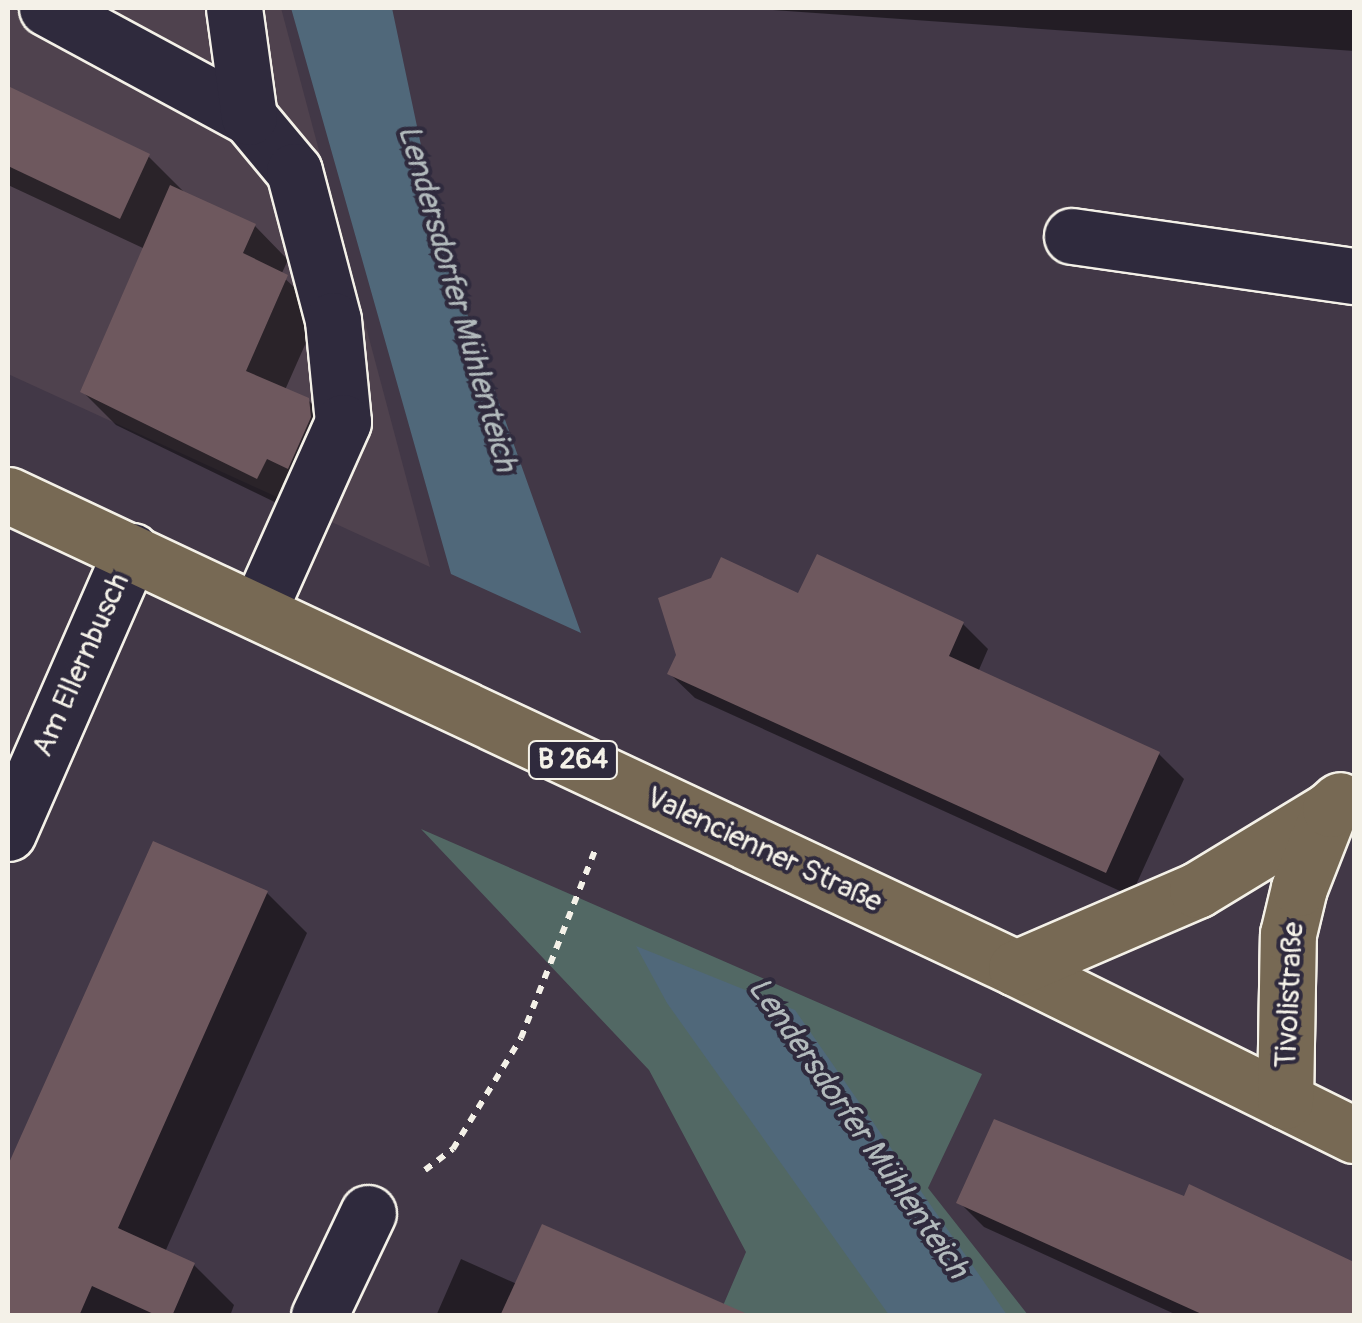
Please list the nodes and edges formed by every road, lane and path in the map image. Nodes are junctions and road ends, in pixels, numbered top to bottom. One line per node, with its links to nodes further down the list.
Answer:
1 (47, 8): 3 (street)
2 (234, 8): 3 (street)
3 (250, 117): 8 (street)
4 (1072, 236): 5 (street)
5 (1354, 276)
6 (8, 495): 7 (main road, Valencienner Straße / B 264)
7 (130, 552): 8 (main road, Valencienner Straße / B 264); 11 (street, Am Ellernbusch)
8 (258, 612): 9 (main road, Valencienner Straße / B 264)
9 (620, 782): 12 (main road, Valencienner Straße / B 264); 15 (path)
10 (1342, 798): 12 (main road); 13 (main road, Tivolistraße)
11 (8, 833)
12 (1016, 968): 13 (main road, Valencienner Straße / B 264)
13 (1285, 1100): 14 (main road, Valencienner Straße / B 264)
14 (1354, 1134)
15 (368, 1213): 16 (street)
16 (319, 1316)

